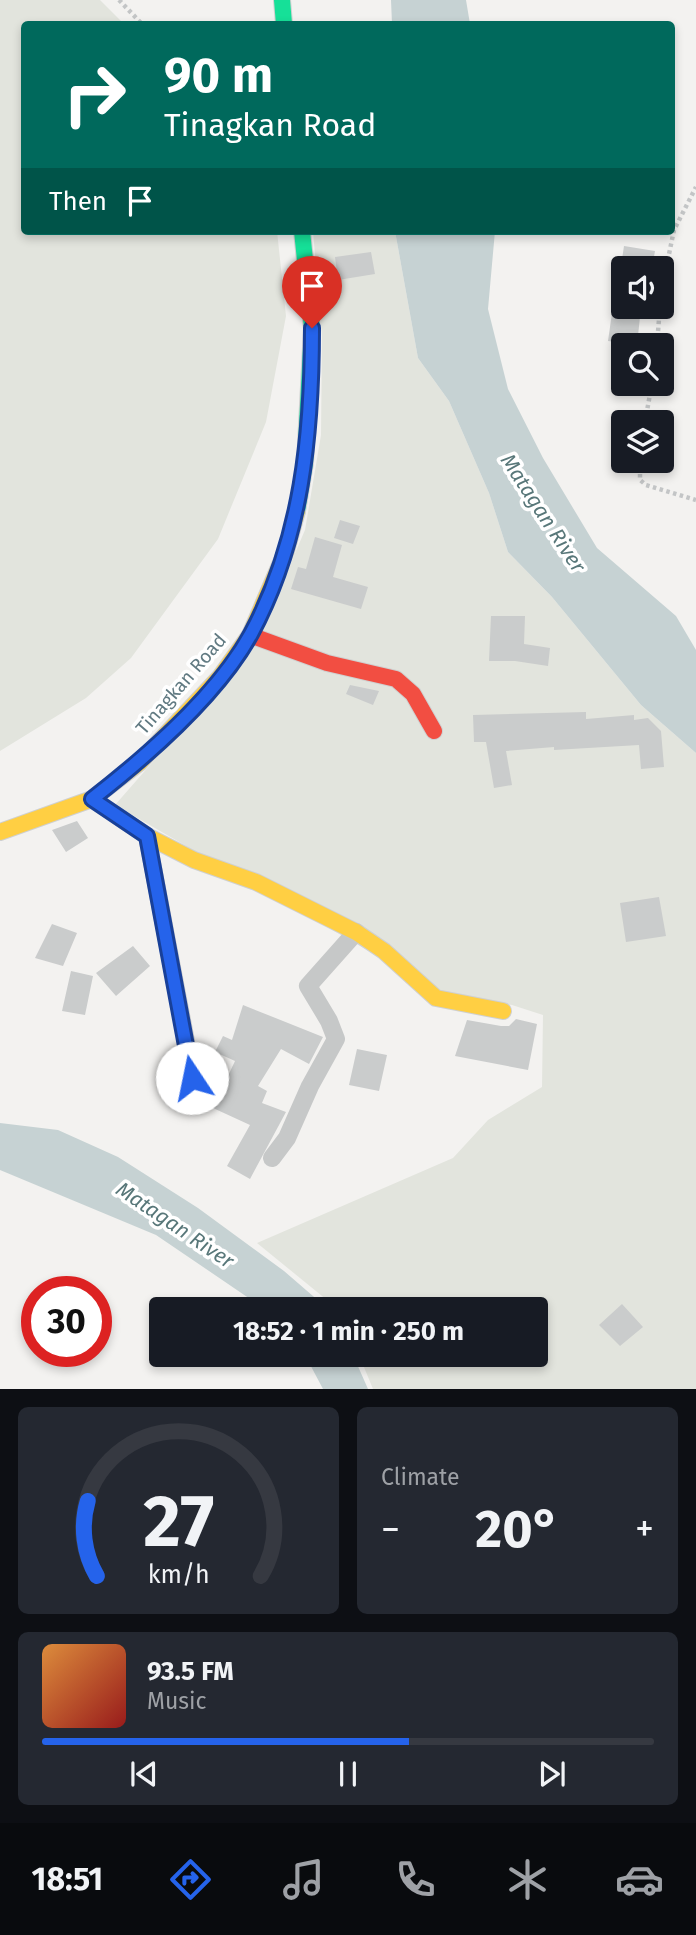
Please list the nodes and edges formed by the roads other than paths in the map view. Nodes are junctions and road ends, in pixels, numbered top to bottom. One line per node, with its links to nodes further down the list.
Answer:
1 (282, 0): 2 (street)
2 (284, 21)
3 (302, 235): 4 (street, Tinagkan Road)
4 (250, 635): 5 (street); 6 (street, Tinagkan Road)
5 (434, 731)
6 (92, 799): 7 (street, Tinagkan Road); 8 (street)
7 (0, 832)
8 (147, 836): 9 (street); 11 (street)
9 (356, 932): 10 (street); 12 (street)
10 (503, 1011)
11 (192, 1078)
12 (272, 1158)

